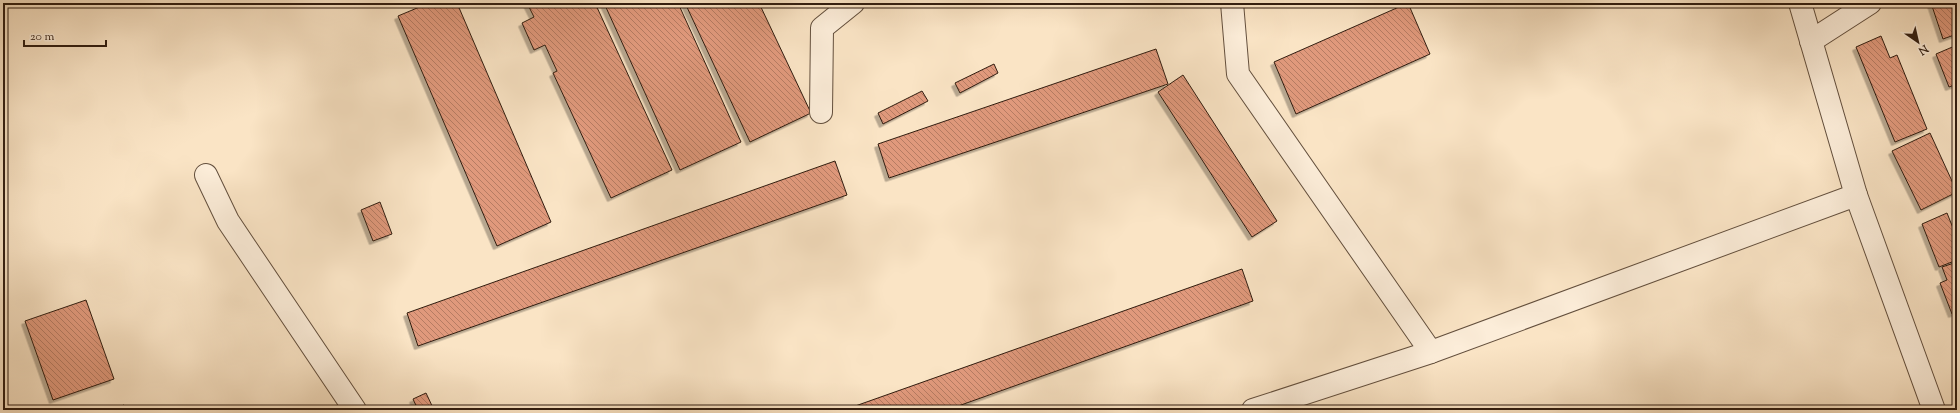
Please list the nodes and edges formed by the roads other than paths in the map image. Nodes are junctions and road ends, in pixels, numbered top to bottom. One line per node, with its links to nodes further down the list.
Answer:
1 (853, 3): 6 (street)
2 (1232, 3): 9 (street)
3 (1800, 3): 5 (street)
4 (1870, 3): 5 (street)
5 (1811, 41): 8 (street)
6 (821, 112)
7 (206, 175): 10 (street)
8 (1856, 195): 9 (street); 12 (street)
9 (1431, 352): 11 (street)
10 (355, 410)
11 (1253, 410)
12 (1934, 410)

